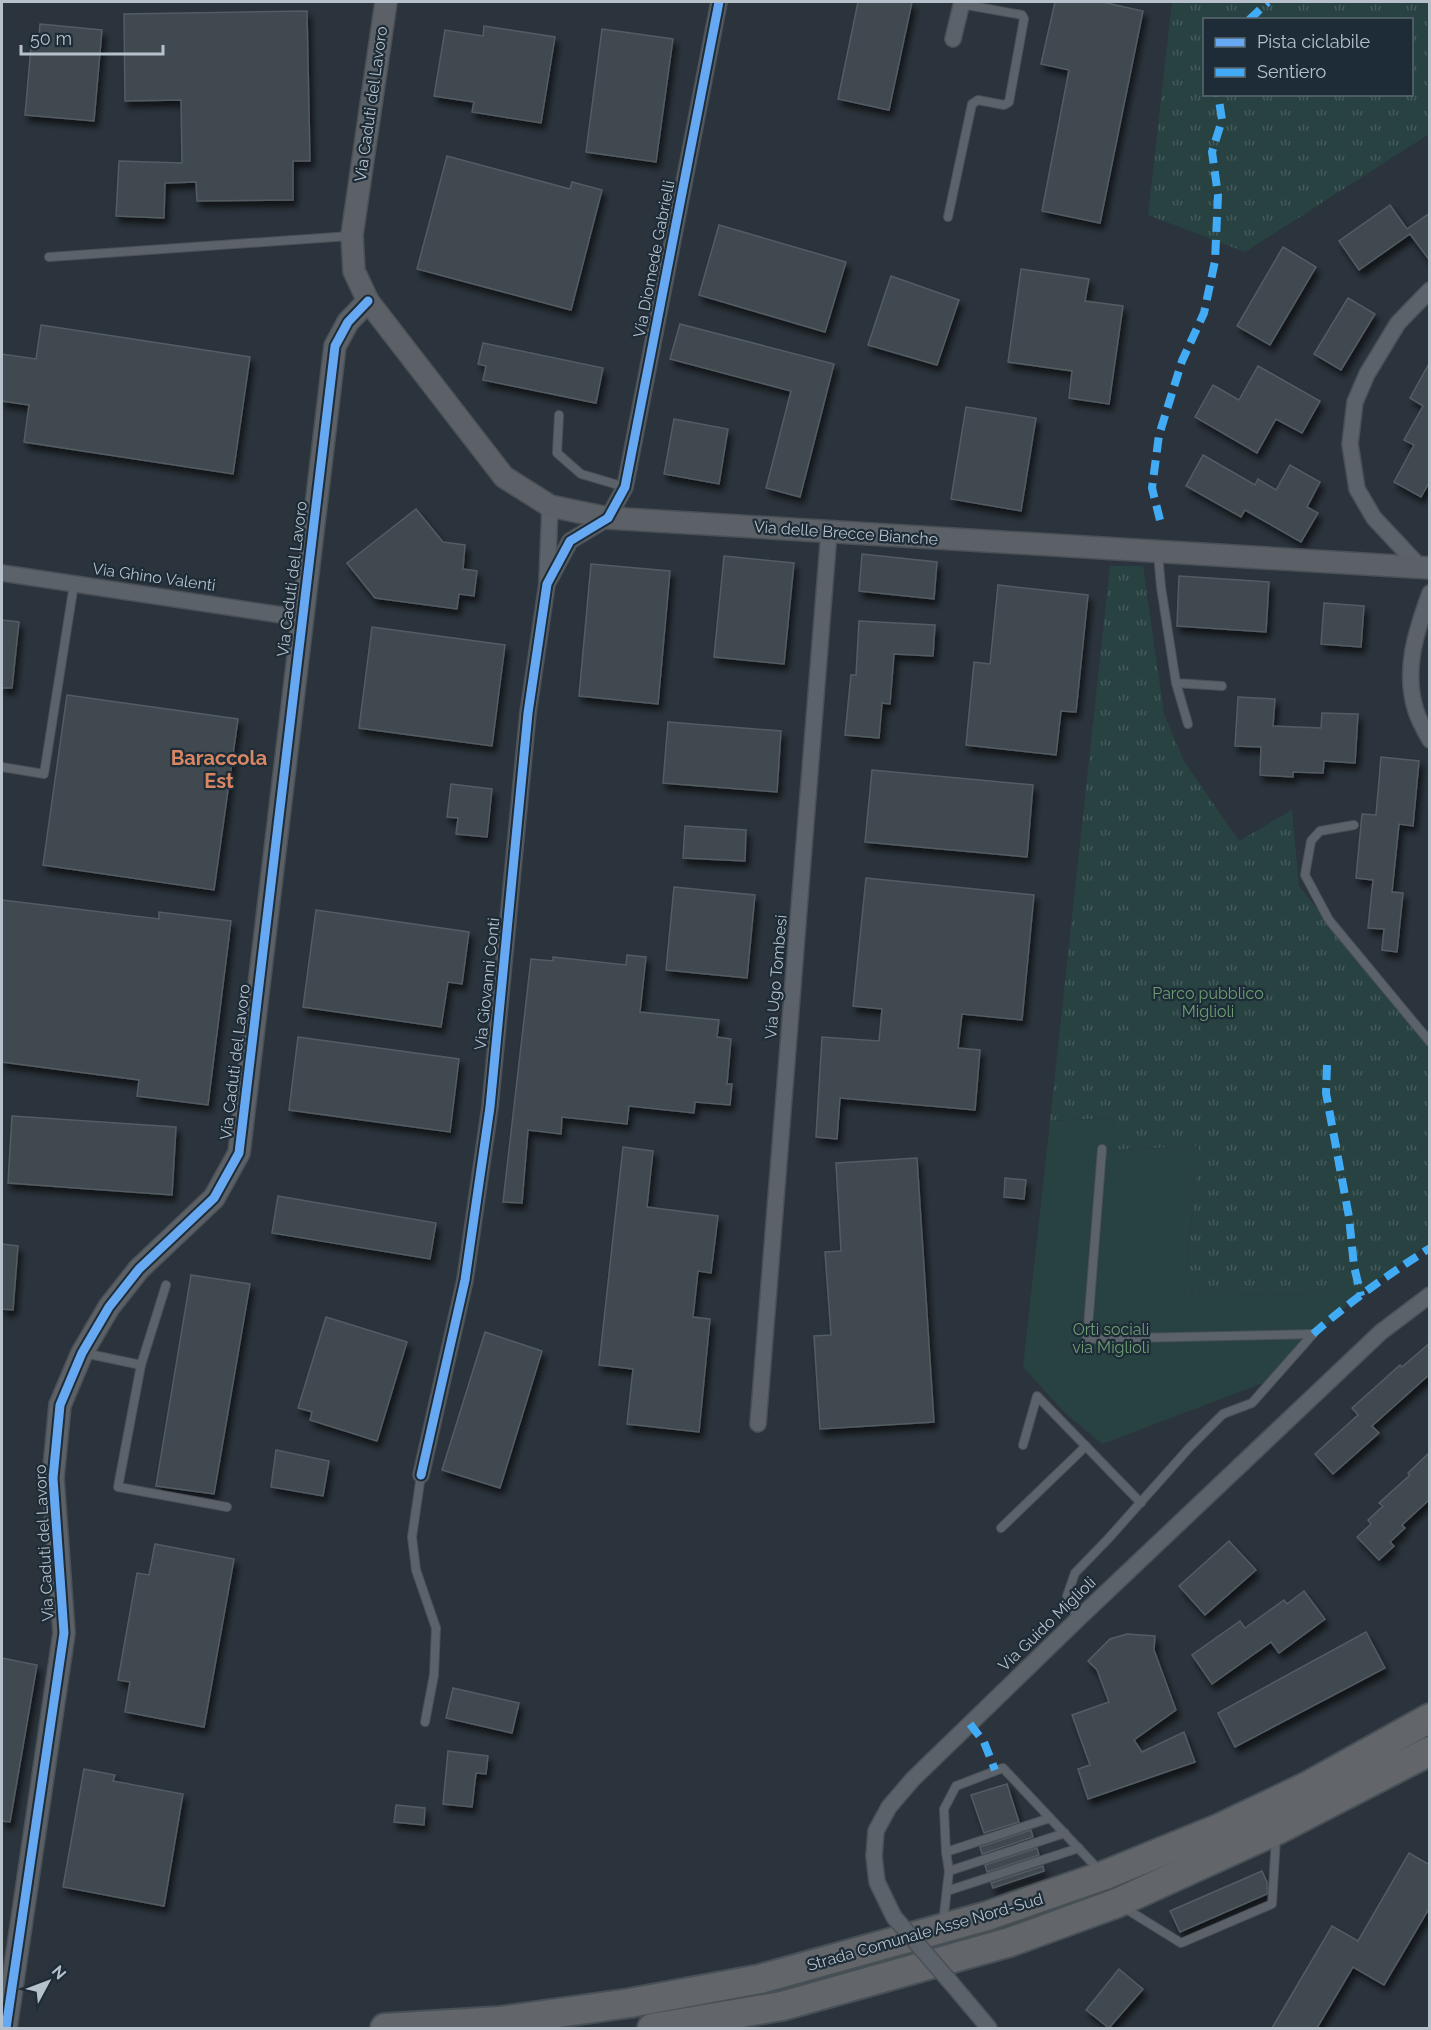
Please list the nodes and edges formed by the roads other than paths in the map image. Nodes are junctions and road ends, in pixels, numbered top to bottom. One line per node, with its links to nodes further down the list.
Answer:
1 (386, 2): 6 (street, Via Caduti del Lavoro)
2 (719, 2): 11 (street, Via Diomede Gabrielli)
3 (962, 3): 4 (street); 5 (lane)
4 (953, 39)
5 (948, 217)
6 (352, 235): 7 (lane); 9 (street, Via Caduti del Lavoro)
7 (49, 257)
8 (1430, 290): 16 (street, Via delle Brecce Bianche)
9 (368, 301): 12 (street, Via delle Brecce Bianche); 21 (street, Via Caduti del Lavoro)
10 (559, 416): 11 (lane)
11 (625, 487): 13 (street, Via Diomede Gabrielli)
12 (550, 506): 13 (street, Via delle Brecce Bianche); 19 (street, Via Giovanni Conti)
13 (608, 518): 14 (street, Via delle Brecce Bianche); 19 (street, Via Giovanni Conti)
14 (829, 532): 15 (street, Via delle Brecce Bianche); 34 (street, Via Ugo Tombesi)
15 (1158, 552): 16 (street, Via delle Brecce Bianche); 22 (lane)
16 (1425, 567)
17 (2, 573): 18 (street, Via Ghino Valenti)
18 (74, 584): 21 (street, Via Ghino Valenti); 26 (lane)
19 (547, 584): 37 (street, Via Giovanni Conti)
20 (1430, 593): 25 (street)
21 (302, 618): 32 (street, Via Caduti del Lavoro)
22 (1176, 682): 23 (lane); 24 (lane)
23 (1222, 686)
24 (1188, 724)
25 (1430, 740)
26 (2, 767)
27 (1354, 825): 28 (lane)
28 (1430, 1042)
29 (1102, 1149): 38 (lane)
30 (166, 1285): 33 (lane)
31 (1430, 1295): 41 (street, Via Guido Miglioli)
32 (82, 1353): 33 (lane); 55 (street, Via Caduti del Lavoro)
33 (141, 1365): 39 (lane)
34 (758, 1424)
35 (1023, 1445): 36 (lane)
36 (1086, 1446): 38 (lane); 40 (lane)
37 (421, 1475): 43 (lane)
38 (1141, 1503): 41 (lane)
39 (227, 1507)
40 (1001, 1528)
41 (1078, 1619): 59 (street, Via Guido Miglioli, bridge)
42 (1430, 1718): 51 (highway, Strada Comunale Asse Nord-Sud)
43 (425, 1722)
44 (1430, 1751): 46 (highway, Strada Comunale Asse Nord-Sud)
45 (1050, 1818): 47 (lane); 49 (lane); 49 (lane)
46 (1277, 1830): 53 (highway, Strada Comunale Asse Nord-Sud); 53 (lane)
47 (1065, 1833): 48 (lane); 50 (lane)
48 (1079, 1848): 51 (lane); 52 (lane)
49 (946, 1852): 50 (lane)
50 (949, 1871): 52 (lane)
51 (1105, 1875): 54 (highway, Strada Comunale Asse Nord-Sud)
52 (946, 1891): 54 (lane)
53 (1117, 1903): 58 (highway, Strada Comunale Asse Nord-Sud)
54 (943, 1928): 57 (highway, Strada Comunale Asse Nord-Sud)
55 (8, 1972): 56 (street, Via Caduti del Lavoro)
56 (6, 2028)
57 (385, 2028)
58 (652, 2028)
59 (989, 2028)

